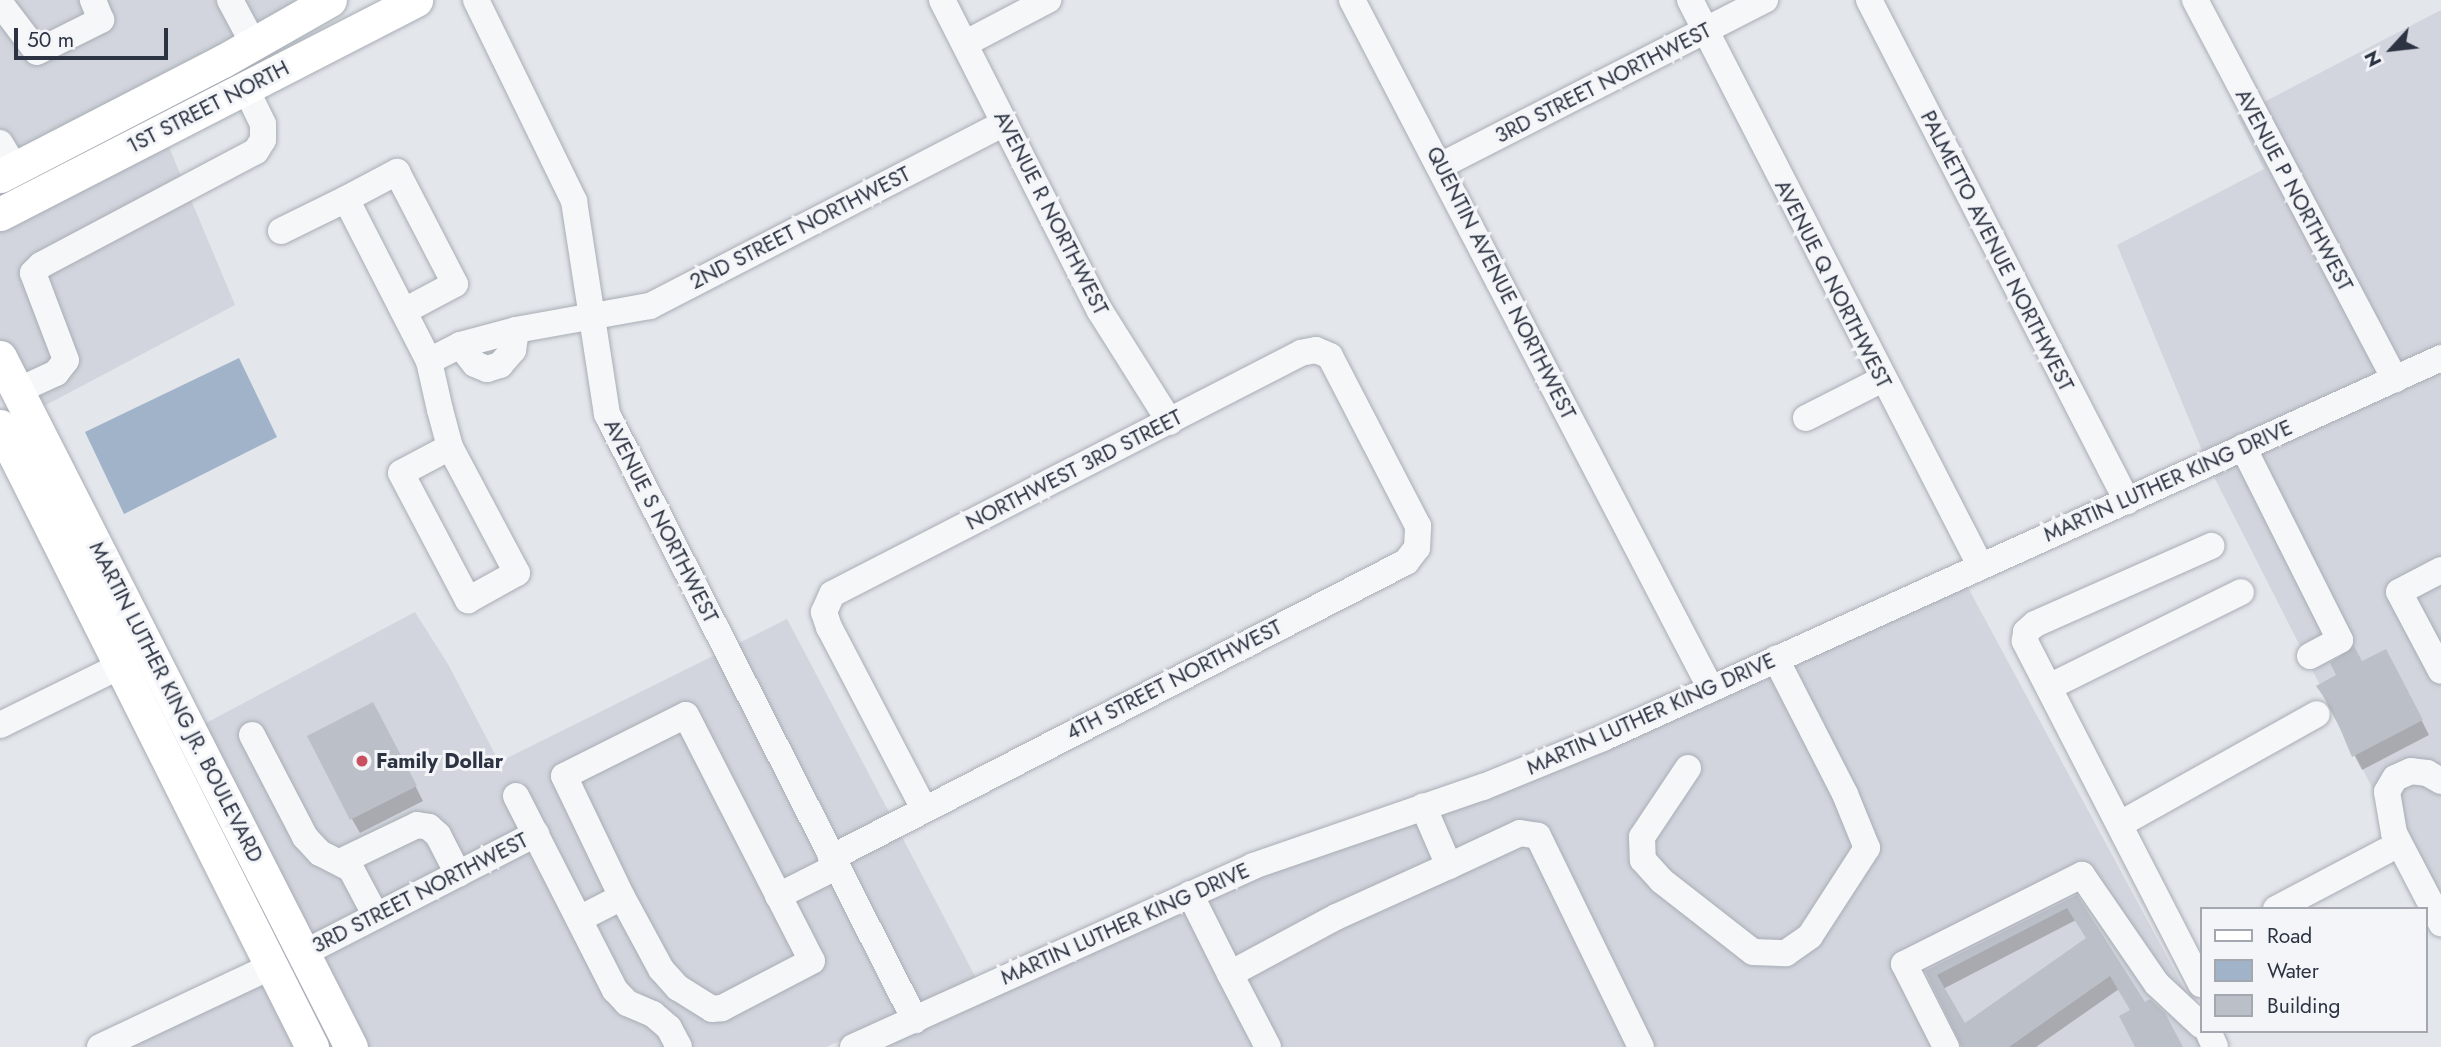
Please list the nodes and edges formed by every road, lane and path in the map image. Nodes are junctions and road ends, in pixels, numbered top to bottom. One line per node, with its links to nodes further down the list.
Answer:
1 (93, 0): 13 (street)
2 (230, 0): 15 (street)
3 (330, 0): 15 (main road, 1ST STREET NORTH)
4 (416, 0): 17 (main road, 1ST STREET NORTH)
5 (476, 0): 25 (street, AVENUE S NORTHWEST)
6 (942, 0): 16 (street, AVENUE R NORTHWEST)
7 (1048, 0): 16 (street)
8 (1352, 0): 20 (street, QUENTIN AVENUE NORTHWEST)
9 (1690, 0): 14 (street, AVENUE Q NORTHWEST)
10 (1765, 0): 14 (street, 3RD STREET NORTHWEST)
11 (1869, 0): 37 (street, PALMETTO AVENUE NORTHWEST)
12 (2195, 0): 29 (street, AVENUE P NORTHWEST)
13 (0, 3)
14 (1706, 31): 20 (street, 3RD STREET NORTHWEST); 30 (street, AVENUE Q NORTHWEST)
15 (253, 43): 19 (main road, 1ST STREET NORTH)
16 (966, 43): 18 (street, AVENUE R NORTHWEST)
17 (246, 87): 22 (main road, 1ST STREET NORTH); 31 (street)
18 (1004, 123): 25 (street, 2ND STREET NORTHWEST); 33 (street, AVENUE R NORTHWEST)
19 (5, 162)
20 (1442, 165): 48 (street, QUENTIN AVENUE NORTHWEST)
21 (346, 199): 23 (street); 24 (street); 24 (street)
22 (0, 214)
23 (281, 231)
24 (404, 311): 28 (street)
25 (591, 317): 28 (street, 2ND STREET NORTHWEST); 61 (street, AVENUE S NORTHWEST)
26 (0, 357): 31 (main road, MARTIN LUTHER KING JR. BOULEVARD)
27 (2441, 358): 29 (street, MARTIN LUTHER KING DRIVE)
28 (429, 360): 35 (street)
29 (2395, 379): 36 (street, MARTIN LUTHER KING DRIVE)
30 (1881, 380): 32 (street); 40 (street, AVENUE Q NORTHWEST)
31 (17, 391): 71 (main road, MARTIN LUTHER KING JR. BOULEVARD)
32 (1806, 418)
33 (1170, 422): 38 (street, NORTHWEST 3RD STREET); 56 (street, NORTHWEST 3RD STREET)
34 (0, 426): 45 (main road, MARTIN LUTHER KING JR. BOULEVARD)
35 (450, 447): 35 (street)
36 (2243, 447): 37 (street, MARTIN LUTHER KING DRIVE); 43 (street)
37 (2127, 501): 40 (street, MARTIN LUTHER KING DRIVE)
38 (1417, 544): 56 (street, 4TH STREET NORTHWEST)
39 (2211, 546): 47 (street)
40 (1980, 565): 44 (street, MARTIN LUTHER KING DRIVE)
41 (2441, 570): 46 (street)
42 (2241, 592): 47 (street)
43 (2310, 656)
44 (1776, 659): 48 (street, MARTIN LUTHER KING DRIVE); 52 (street)
45 (120, 666): 50 (street); 73 (main road, MARTIN LUTHER KING JR. BOULEVARD)
46 (2441, 671)
47 (2049, 687): 57 (street)
48 (1711, 689): 55 (street, MARTIN LUTHER KING DRIVE)
49 (2317, 714): 57 (street)
50 (0, 725)
51 (253, 735): 60 (street)
52 (1688, 768)
53 (2441, 781): 70 (street)
54 (516, 796): 58 (street)
55 (1423, 806): 62 (street); 64 (street, MARTIN LUTHER KING DRIVE)
56 (924, 809): 61 (street, 4TH STREET NORTHWEST)
57 (2122, 823): 72 (street)
58 (536, 834): 63 (street, 3RD STREET NORTHWEST); 69 (street)
59 (2386, 851): 67 (street)
60 (342, 861): 63 (street); 68 (street)
61 (834, 862): 65 (street, 4TH STREET NORTHWEST); 76 (street, AVENUE S NORTHWEST)
62 (1449, 866): 74 (street); 84 (street)
63 (458, 874): 68 (street, 3RD STREET NORTHWEST)
64 (1191, 894): 74 (street); 76 (street, MARTIN LUTHER KING DRIVE)
65 (778, 896): 66 (street); 66 (street)
66 (622, 897): 69 (street)
67 (2280, 907)
68 (376, 916): 71 (street, 3RD STREET NORTHWEST)
69 (579, 919): 81 (street)
70 (2441, 923)
71 (304, 953): 78 (main road, MARTIN LUTHER KING JR. BOULEVARD)
72 (2196, 953): 75 (street)
73 (272, 966): 78 (main road); 79 (street); 80 (main road, MARTIN LUTHER KING JR. BOULEVARD)
74 (1230, 975): 83 (street)
75 (2200, 978)
76 (915, 1020): 82 (street, MARTIN LUTHER KING DRIVE)
77 (2200, 1024): 85 (street)
78 (347, 1040)
79 (100, 1047)
80 (312, 1047)
81 (679, 1047)
82 (853, 1047)
83 (1268, 1047)
84 (1641, 1047)
85 (1946, 1047)

